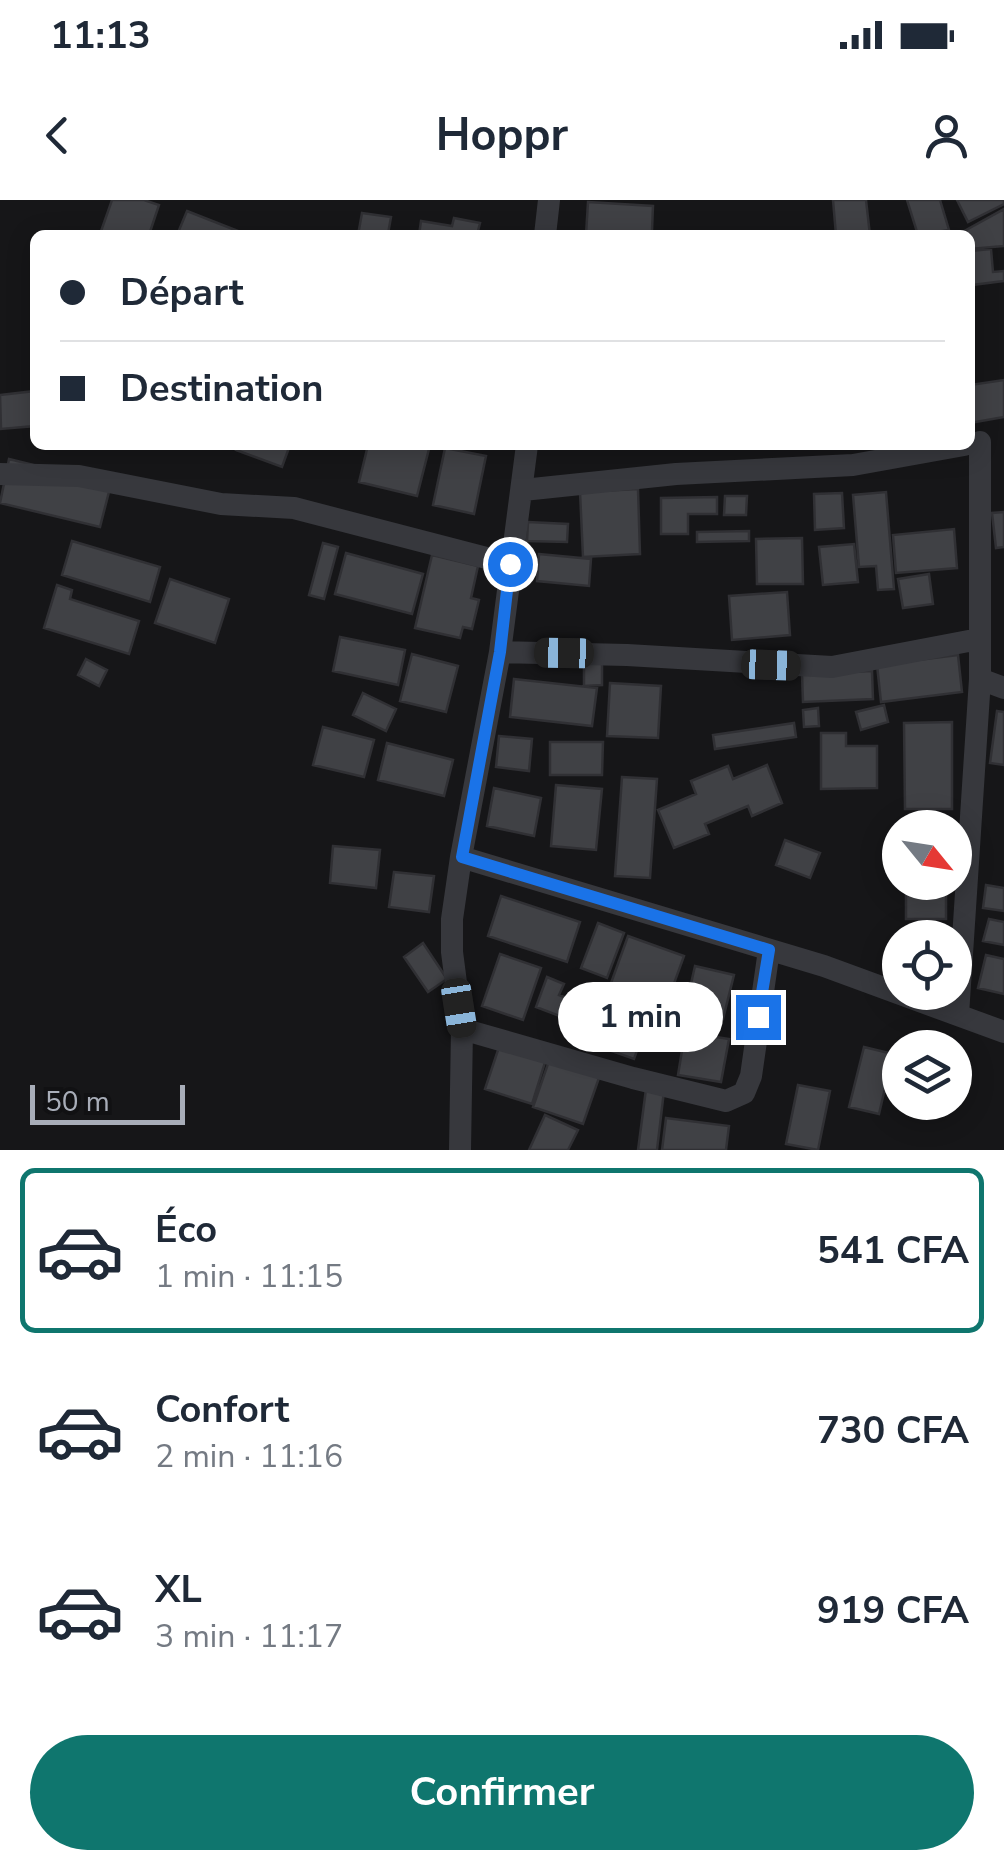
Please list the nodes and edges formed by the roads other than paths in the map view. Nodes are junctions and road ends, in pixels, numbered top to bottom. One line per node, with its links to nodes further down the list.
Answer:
1 (549, 200): 2 (street)
2 (546, 230)
3 (1004, 437): 4 (street)
4 (975, 443)
5 (526, 450): 9 (street)
6 (937, 450): 9 (street)
7 (971, 450): 11 (street)
8 (0, 474): 10 (street)
9 (522, 490): 10 (street)
10 (510, 564): 12 (street)
11 (980, 639): 12 (street); 13 (street)
12 (500, 652): 15 (street)
13 (980, 680): 14 (street); 17 (street)
14 (1004, 688)
15 (462, 857): 16 (street); 18 (street)
16 (769, 950): 17 (street); 18 (street)
17 (958, 1015): 19 (street)
18 (462, 1028): 20 (street)
19 (1004, 1032)
20 (460, 1150)

